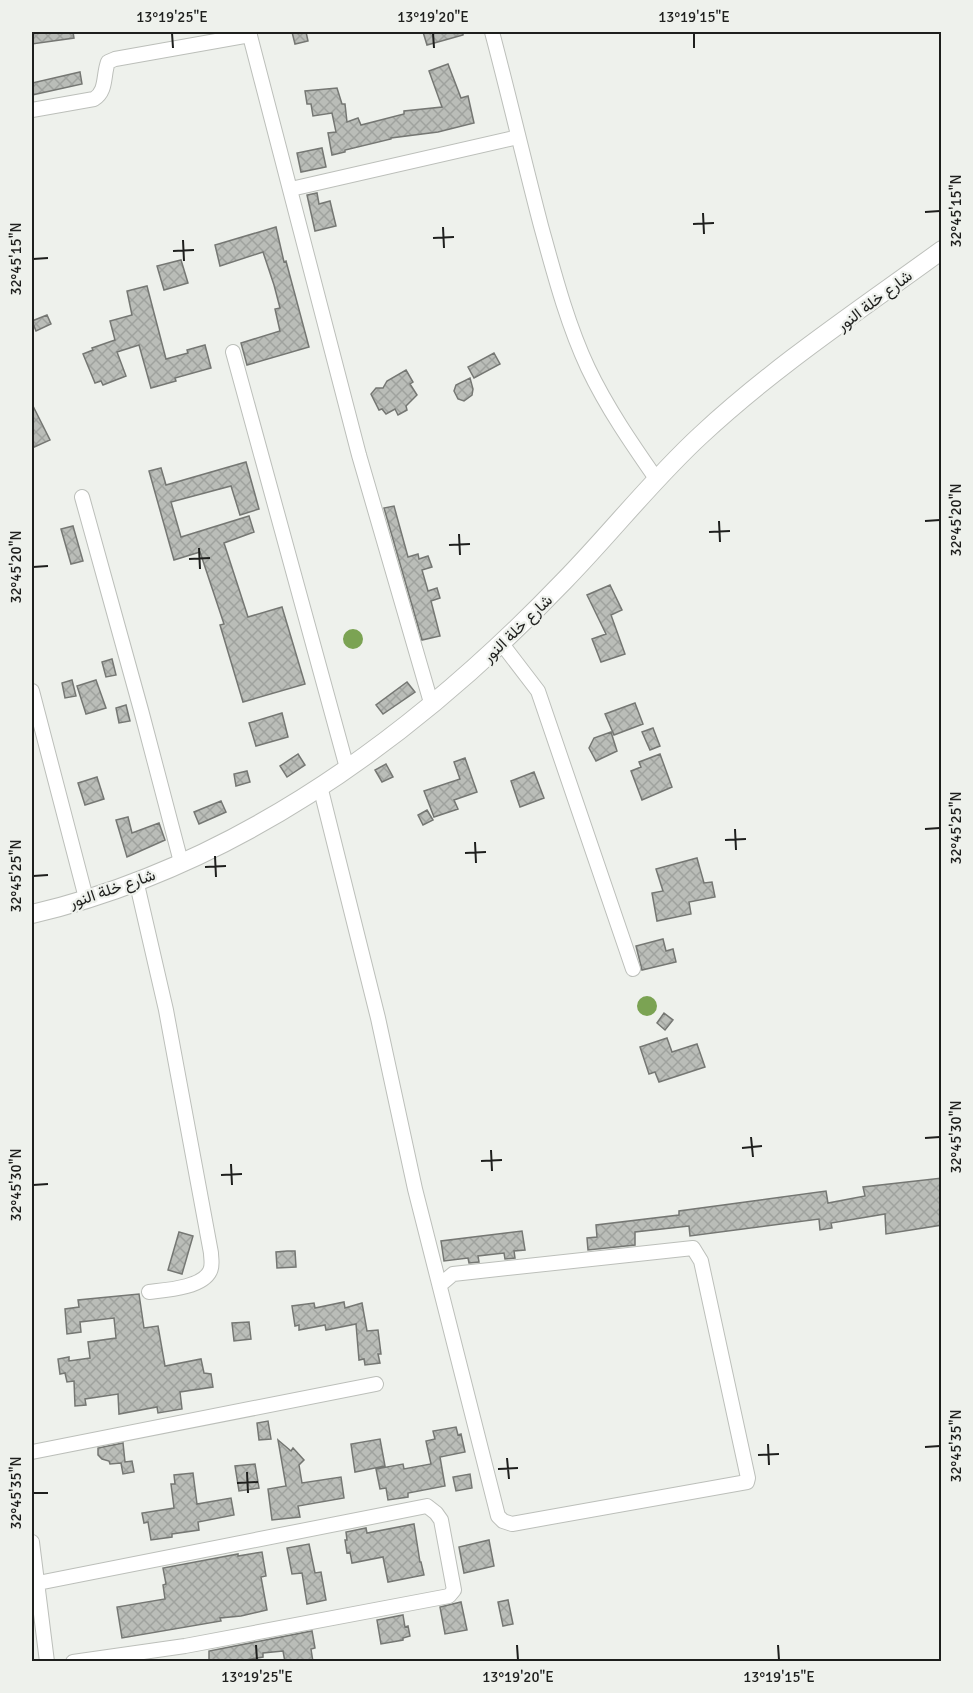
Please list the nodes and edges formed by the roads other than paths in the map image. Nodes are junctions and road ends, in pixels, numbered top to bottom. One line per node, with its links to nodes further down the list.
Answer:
1 (492, 32): 4 (street)
2 (250, 33): 3 (street); 5 (street)
3 (32, 110)
4 (518, 137): 5 (street); 8 (street)
5 (291, 189): 13 (street)
6 (942, 250): 8 (street, شارع خلة النور)
7 (233, 352): 14 (street)
8 (657, 480): 10 (street, شارع خلة النور)
9 (82, 497): 16 (street)
10 (502, 644): 13 (street, شارع خلة النور); 20 (street)
11 (32, 692): 12 (street)
12 (33, 706): 18 (street)
13 (432, 706): 14 (street, شارع خلة النور)
14 (347, 768): 15 (street, شارع خلة النور)
15 (320, 786): 16 (street, شارع خلة النور); 21 (street)
16 (181, 862): 17 (street, شارع خلة النور)
17 (136, 880): 18 (street, شارع خلة النور); 22 (street)
18 (86, 898): 19 (street, شارع خلة النور)
19 (32, 914)
20 (633, 969)
21 (440, 1285): 21 (street)
22 (149, 1292)
23 (375, 1384): 24 (street)
24 (32, 1452)
25 (32, 1542): 26 (street)
26 (38, 1583): 27 (street); 28 (street)
27 (47, 1662)
28 (73, 1662)

